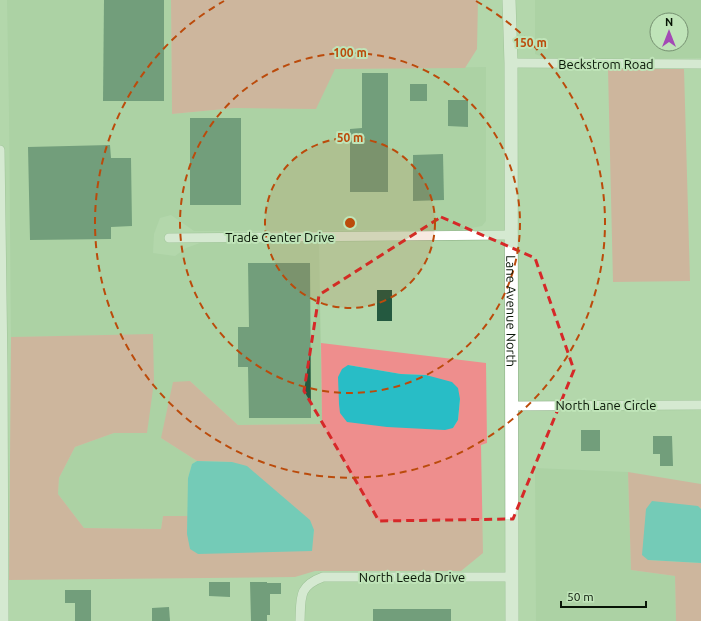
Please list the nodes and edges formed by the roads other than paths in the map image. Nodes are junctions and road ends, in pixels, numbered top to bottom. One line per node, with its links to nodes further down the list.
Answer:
1 (509, 0): 2 (main road, Lane Avenue North)
2 (511, 63): 3 (street, Beckstrom Road); 5 (main road, Lane Avenue North)
3 (701, 64)
4 (0, 150): 9 (street)
5 (511, 235): 6 (street, Trade Center Drive); 8 (main road, Lane Avenue North)
6 (169, 238)
7 (701, 405): 8 (street, North Lane Circle)
8 (511, 406): 10 (main road, Lane Avenue North)
9 (2, 511): 11 (street)
10 (511, 577): 12 (street, North Leeda Drive); 13 (main road, Lane Avenue North)
11 (4, 621)
12 (300, 621)
13 (512, 621)

